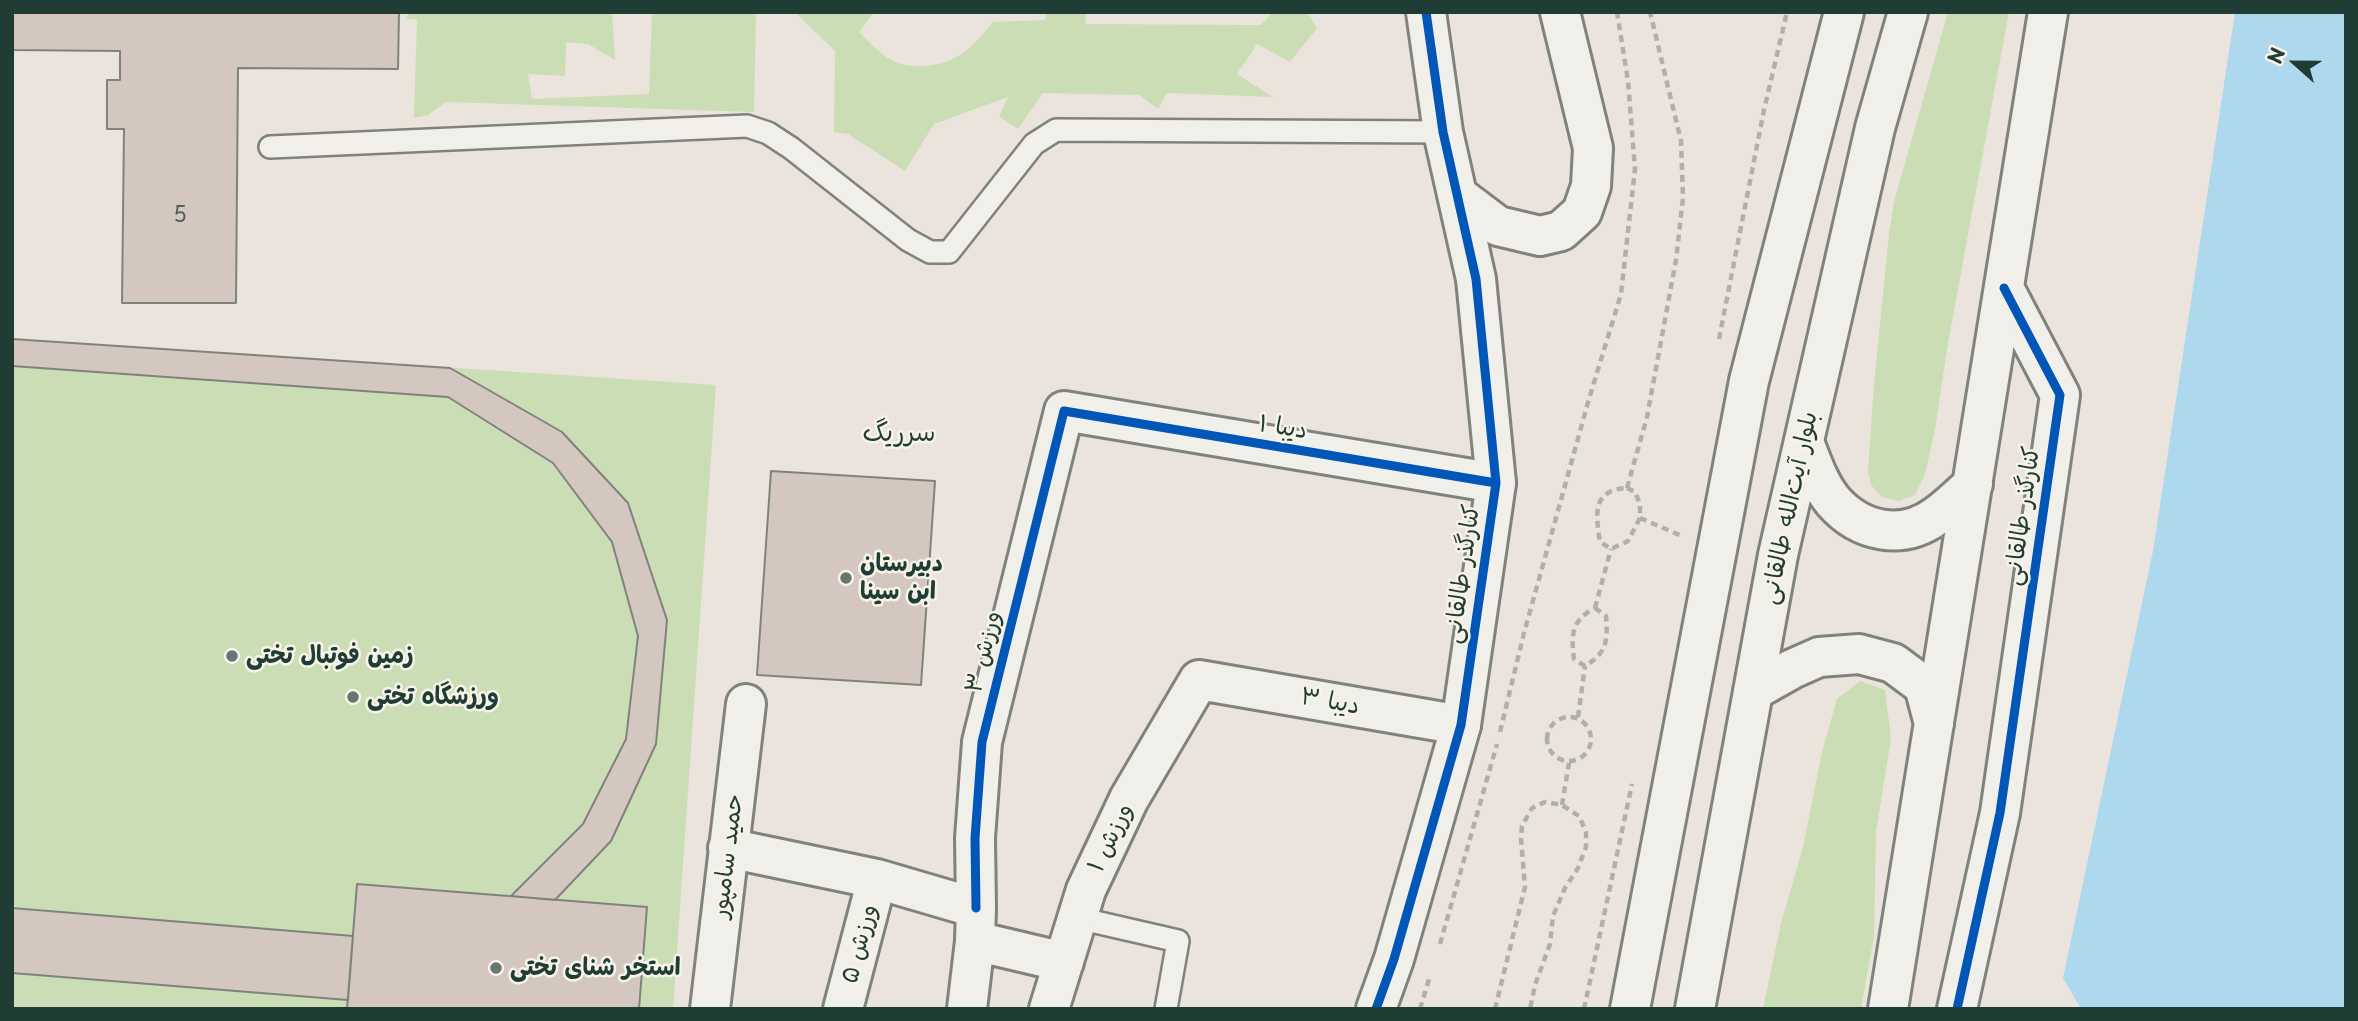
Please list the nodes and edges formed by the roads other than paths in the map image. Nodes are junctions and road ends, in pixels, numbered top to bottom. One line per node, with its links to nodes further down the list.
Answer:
1 (1426, 12): 6 (street, کنارگذر طالقانی)
2 (1560, 12): 8 (street)
3 (1844, 12): 30 (street)
4 (1908, 12): 11 (street, بلوار آیت‌الله طالقانی)
5 (2048, 12): 9 (street)
6 (1443, 132): 7 (lane); 8 (street, کنارگذر طالقانی)
7 (270, 147)
8 (1457, 195): 12 (street, کنارگذر طالقانی)
9 (2004, 288): 13 (street); 33 (street, کنارگذر طالقانی)
10 (1064, 411): 12 (street, دیبا ۱); 22 (street, ورزش ۳)
11 (1804, 442): 13 (street); 15 (street, بلوار آیت‌الله طالقانی)
12 (1496, 482): 17 (street, کنارگذر طالقانی)
13 (1973, 484): 18 (street)
14 (1199, 680): 17 (street, دیبا ۳); 21 (street, ورزش ۱)
15 (1753, 691): 18 (street); 31 (street, بلوار آیت‌الله طالقانی)
16 (746, 704): 19 (street, حمید سامپور)
17 (1461, 724): 29 (street, کنارگذر طالقانی)
18 (1934, 724): 32 (street)
19 (729, 848): 20 (street); 25 (street, حمید سامپور)
20 (877, 879): 22 (street); 26 (street, ورزش ۵)
21 (1077, 918): 23 (street, ورزش ۱); 28 (lane)
22 (976, 924): 23 (street); 27 (street, ورزش ۳)
23 (1064, 962): 24 (street, ورزش ۱)
24 (1052, 1008)
25 (710, 1009)
26 (843, 1009)
27 (967, 1009)
28 (1166, 1009)
29 (1376, 1009)
30 (1630, 1009)
31 (1695, 1009)
32 (1888, 1009)
33 (1957, 1009)

